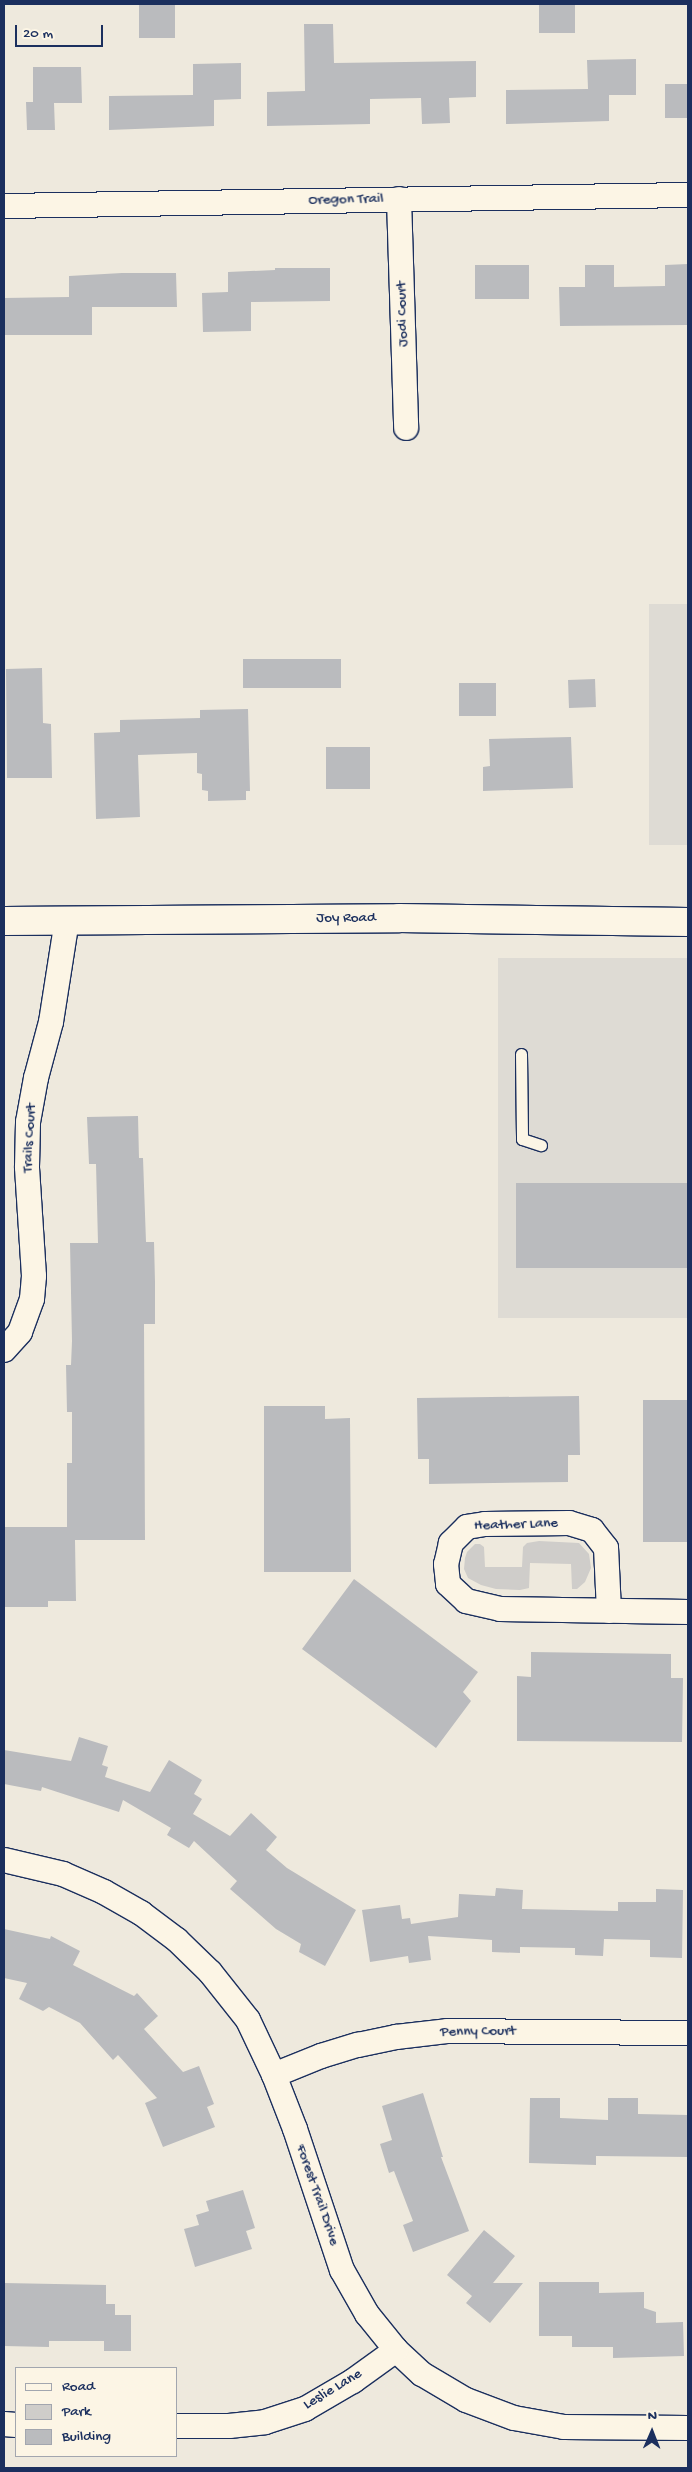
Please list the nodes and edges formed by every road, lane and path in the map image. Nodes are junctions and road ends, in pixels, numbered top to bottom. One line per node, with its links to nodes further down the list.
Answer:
1 (688, 195): 2 (street, Oregon Trail)
2 (400, 199): 3 (street, Oregon Trail); 4 (street, Jodi Court)
3 (4, 206)
4 (406, 428)
5 (67, 920): 6 (street, Joy Road); 7 (street, Joy Road); 10 (street, Trails Court)
6 (4, 921)
7 (688, 922)
8 (521, 1054): 9 (lane)
9 (541, 1145)
10 (4, 1350)
11 (610, 1611): 11 (street, Heather Lane); 12 (street, Heather Lane)
12 (688, 1612)
13 (4, 1860): 15 (street, Forest Trail Drive)
14 (688, 2032): 15 (street, Penny Court)
15 (274, 2075): 16 (street, Forest Trail Drive)
16 (396, 2350): 17 (street, Leslie Lane); 18 (street, Forest Trail Drive)
17 (178, 2426)
18 (688, 2428)

